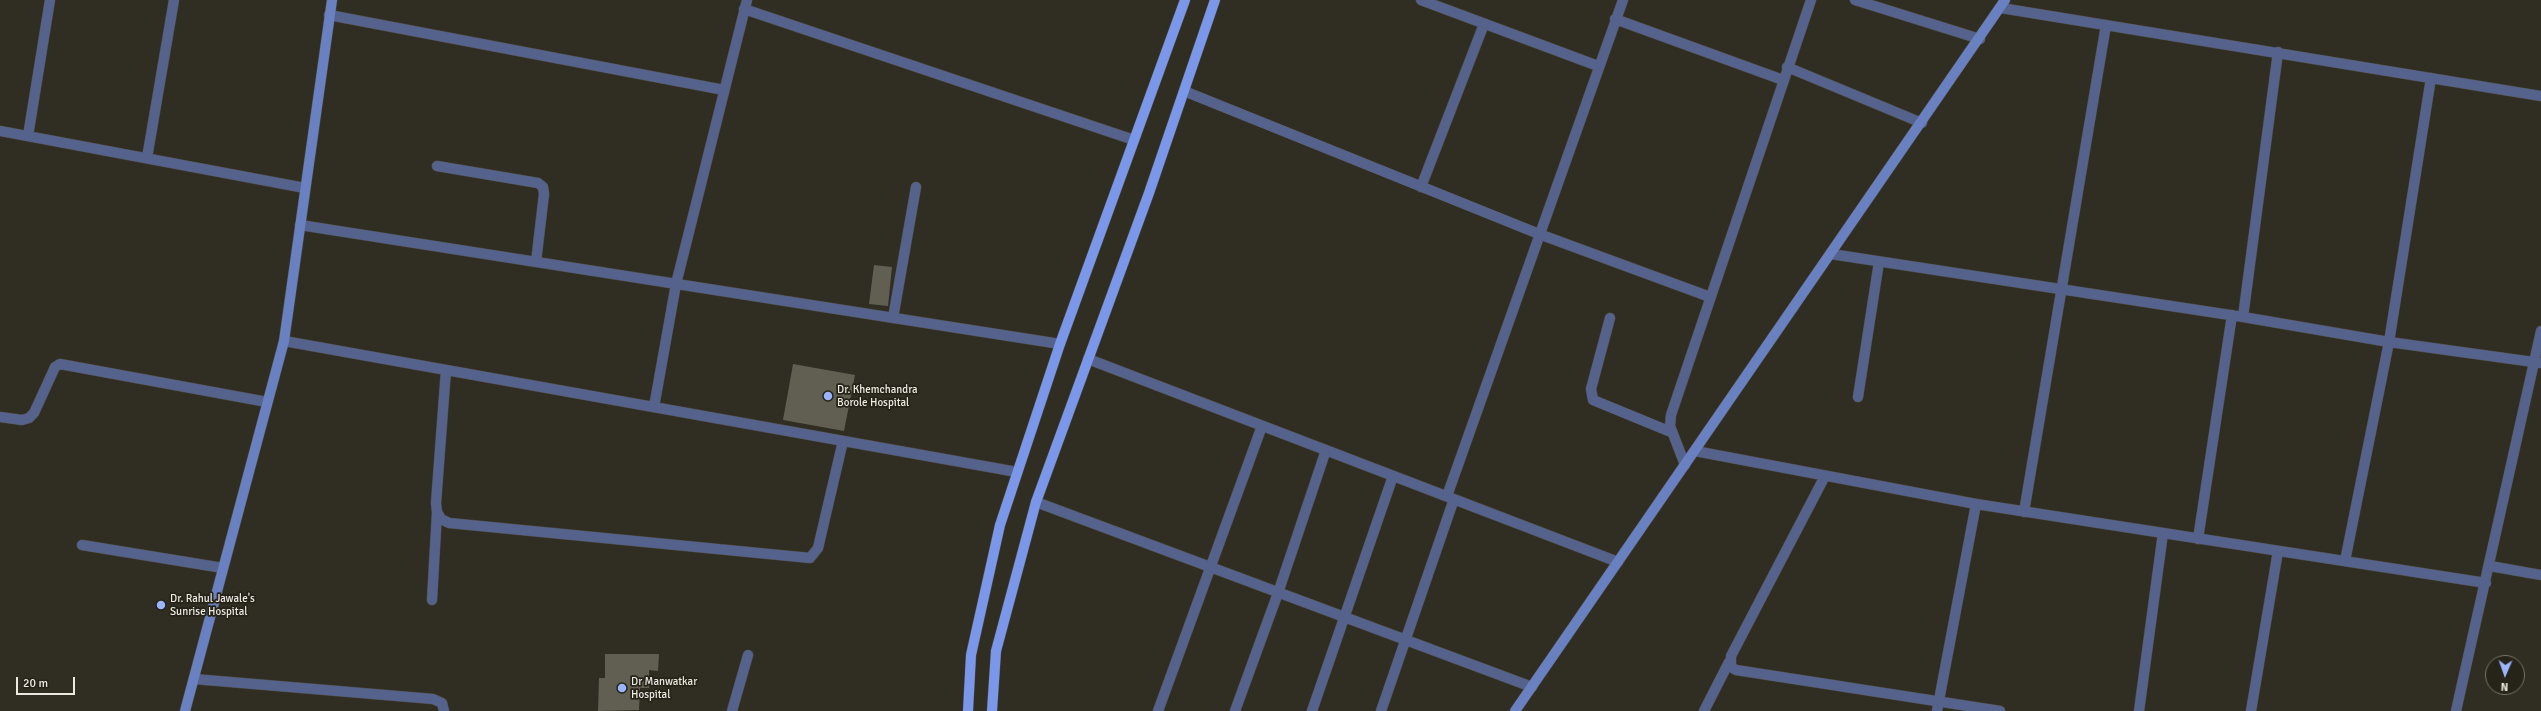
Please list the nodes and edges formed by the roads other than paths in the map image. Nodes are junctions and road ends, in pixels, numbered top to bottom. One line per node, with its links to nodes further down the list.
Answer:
1 (50, 0): 27 (street)
2 (174, 0): 29 (street)
3 (332, 0): 12 (street)
4 (1185, 0): 28 (main road)
5 (1215, 0): 23 (main road)
6 (1421, 0): 14 (street)
7 (1623, 0): 13 (street)
8 (1811, 0): 19 (street)
9 (1855, 0): 16 (street)
10 (2003, 4): 15 (street); 16 (street)
11 (745, 5): 22 (street); 28 (street)
12 (330, 15): 22 (street); 33 (street)
13 (1615, 19): 18 (street); 21 (street)
14 (1484, 24): 18 (street); 32 (street)
15 (2106, 25): 17 (street); 40 (street)
16 (1980, 38): 25 (street)
17 (2278, 52): 20 (street); 43 (street)
18 (1598, 66): 35 (street)
19 (1787, 68): 21 (street); 25 (street)
20 (2431, 78): 24 (street); 48 (street)
21 (1782, 80): 41 (street)
22 (724, 90): 39 (street)
23 (1184, 91): 32 (street); 50 (main road)
24 (2541, 96)
25 (1922, 123): 36 (street)
26 (0, 131): 27 (street)
27 (28, 136): 29 (street)
28 (1134, 140): 49 (main road)
29 (147, 158): 33 (street)
30 (437, 166): 37 (street)
31 (916, 187): 44 (street)
32 (1421, 187): 35 (street)
33 (305, 188): 34 (street)
34 (300, 225): 37 (street); 47 (street)
35 (1539, 234): 41 (street); 66 (street)
36 (1831, 254): 38 (street); 61 (street)
37 (536, 262): 39 (street)
38 (1879, 262): 40 (street); 53 (street)
39 (676, 284): 44 (street); 55 (street)
40 (2064, 290): 42 (street); 70 (street)
41 (1710, 297): 58 (street)
42 (2232, 315): 43 (street); 72 (street)
43 (2242, 317): 48 (street)
44 (893, 318): 49 (street)
45 (1610, 318): 58 (street)
46 (2541, 332): 51 (street)
47 (284, 341): 52 (street); 54 (street)
48 (2389, 342): 51 (street); 75 (street)
49 (1060, 344): 63 (main road)
50 (1088, 359): 57 (street); 67 (main road)
51 (2538, 363): 77 (street)
52 (446, 370): 55 (street); 69 (street)
53 (1858, 398)
54 (267, 402): 56 (street); 78 (street)
55 (654, 407): 59 (street)
56 (0, 417)
57 (1262, 426): 60 (street); 79 (street)
58 (1671, 432): 62 (street)
59 (844, 441): 63 (street); 69 (street)
60 (1326, 450): 64 (street); 82 (street)
61 (1695, 451): 62 (street); 65 (street)
62 (1685, 466): 76 (street)
63 (1017, 472): 94 (main road)
64 (1393, 476): 66 (street); 84 (street)
65 (1825, 476): 68 (street); 87 (street)
66 (1450, 498): 76 (street); 85 (street)
67 (1036, 502): 79 (street); 95 (main road)
68 (1976, 504): 70 (street); 90 (street)
69 (437, 512): 83 (street)
70 (2024, 512): 71 (street)
71 (2163, 533): 72 (street); 103 (street)
72 (2198, 539): 74 (street)
73 (82, 545): 78 (street)
74 (2278, 551): 75 (street); 104 (street)
75 (2345, 561): 81 (street)
76 (1618, 562): 89 (street)
77 (2490, 566): 80 (street); 81 (street)
78 (223, 568): 88 (street)
79 (1212, 568): 82 (street); 96 (street)
80 (2541, 574)
81 (2486, 583): 105 (street)
82 (1278, 593): 84 (street); 97 (street)
83 (432, 600)
84 (1346, 618): 85 (street); 98 (street)
85 (1404, 640): 89 (street); 99 (street)
86 (748, 655): 93 (street)
87 (1729, 662): 90 (street); 101 (street)
88 (194, 679): 91 (street); 92 (street)
89 (1532, 687): 100 (street)
90 (1938, 706): 102 (street)
91 (185, 711)
92 (444, 711)
93 (732, 711)
94 (968, 711)
95 (992, 711)
96 (1158, 711)
97 (1236, 711)
98 (1312, 711)
99 (1381, 711)
100 (1515, 711)
101 (1704, 711)
102 (2000, 711)
103 (2139, 711)
104 (2251, 711)
105 (2456, 711)

